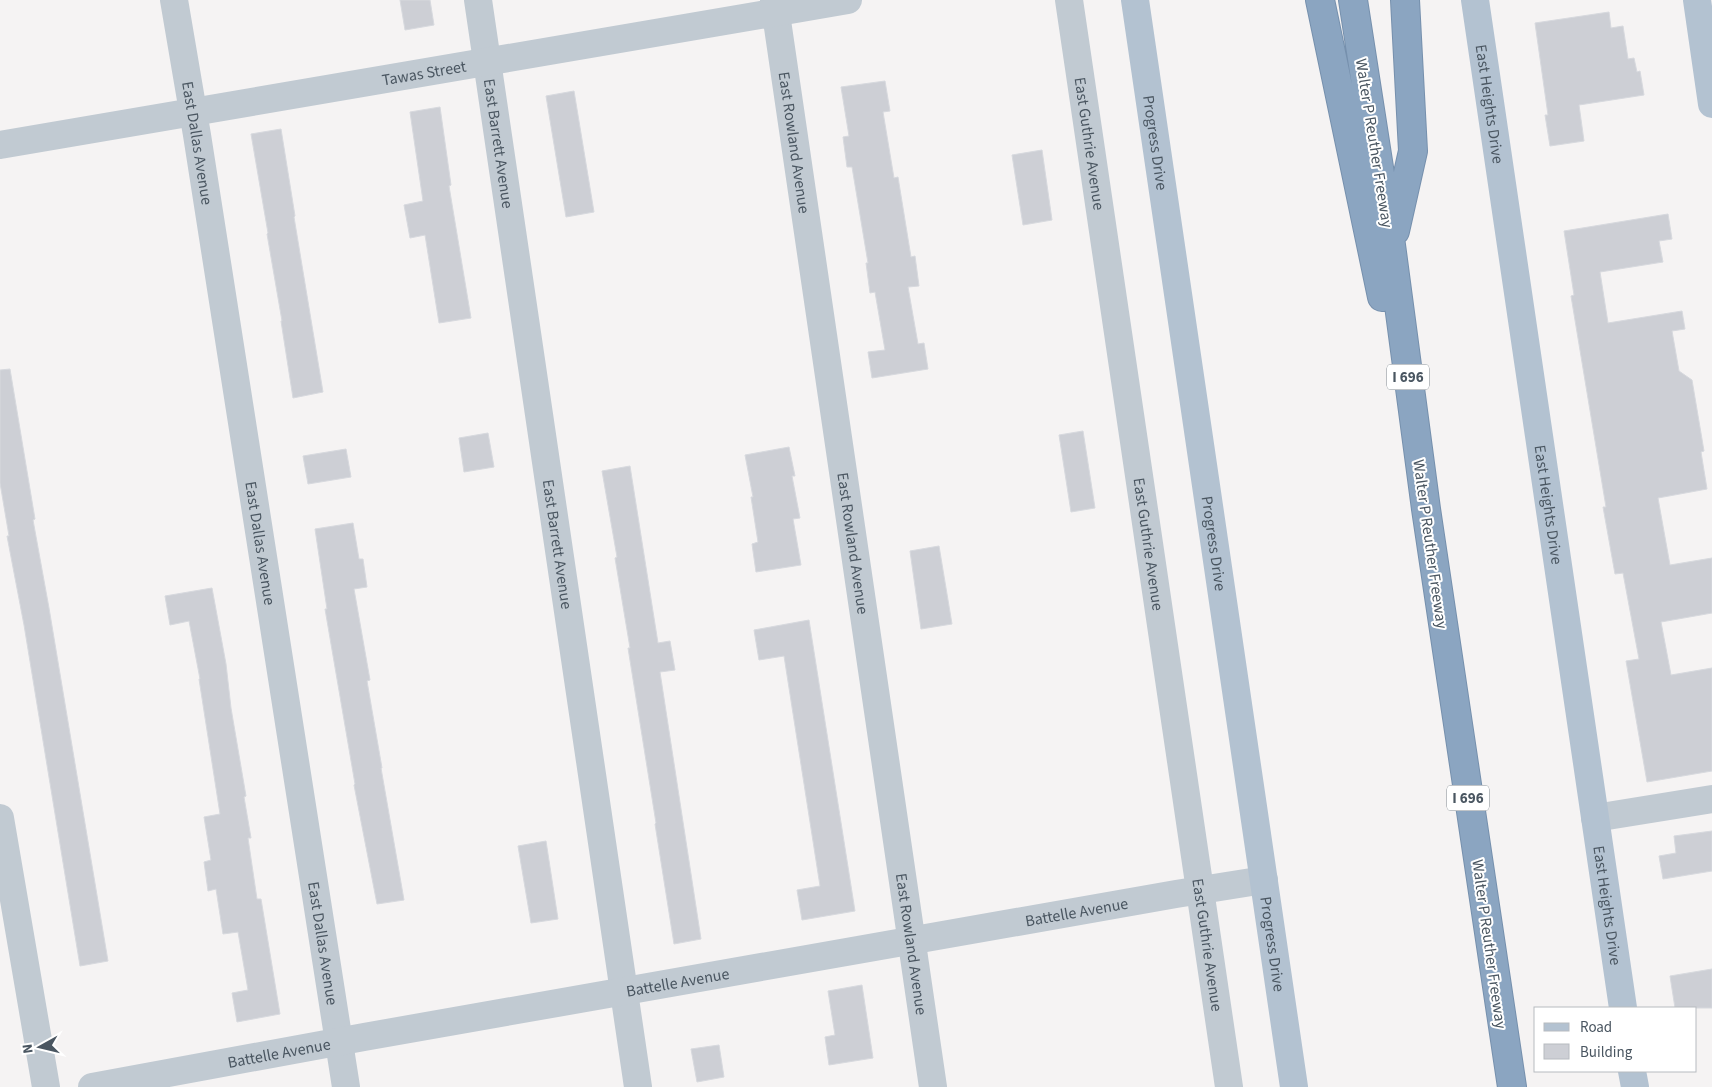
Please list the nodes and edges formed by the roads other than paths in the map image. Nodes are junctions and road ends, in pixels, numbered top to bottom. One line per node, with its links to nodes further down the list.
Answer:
1 (174, 0): 14 (street, East Dallas Avenue)
2 (478, 0): 12 (street, East Barrett Avenue)
3 (848, 0): 11 (street, Tawas Street)
4 (1069, 0): 22 (street, East Guthrie Avenue)
5 (1135, 0): 21 (main road, Progress Drive)
6 (1320, 0): 17 (highway)
7 (1353, 0): 16 (highway, Walter P Reuther Freeway / I 696)
8 (1405, 0): 16 (highway)
9 (1475, 0): 20 (main road, East Heights Drive)
10 (1697, 0): 13 (main road)
11 (774, 6): 12 (street, Tawas Street); 23 (street, East Rowland Avenue)
12 (487, 61): 14 (street, Tawas Street); 24 (street, East Barrett Avenue)
13 (1712, 104)
14 (193, 112): 15 (street, Tawas Street); 26 (street, East Dallas Avenue)
15 (0, 144)
16 (1391, 245): 17 (highway, Walter P Reuther Freeway / I 696)
17 (1426, 508): 35 (highway, Walter P Reuther Freeway / I 696)
18 (1712, 799): 20 (street)
19 (0, 818): 28 (street)
20 (1595, 818): 25 (main road, East Heights Drive)
21 (1264, 880): 22 (street, Battelle Avenue); 34 (main road, Progress Drive)
22 (1200, 890): 23 (street, Battelle Avenue); 33 (street, East Guthrie Avenue)
23 (911, 941): 24 (street, Battelle Avenue); 32 (street, East Rowland Avenue)
24 (624, 991): 26 (street, Battelle Avenue); 31 (street, East Barrett Avenue)
25 (1623, 1007)
26 (339, 1042): 29 (street, Battelle Avenue); 30 (street, East Dallas Avenue)
27 (1632, 1072): 36 (main road)
28 (46, 1087)
29 (92, 1087)
30 (346, 1087)
31 (638, 1087)
32 (933, 1087)
33 (1229, 1087)
34 (1294, 1087)
35 (1512, 1087)
36 (1635, 1087)

